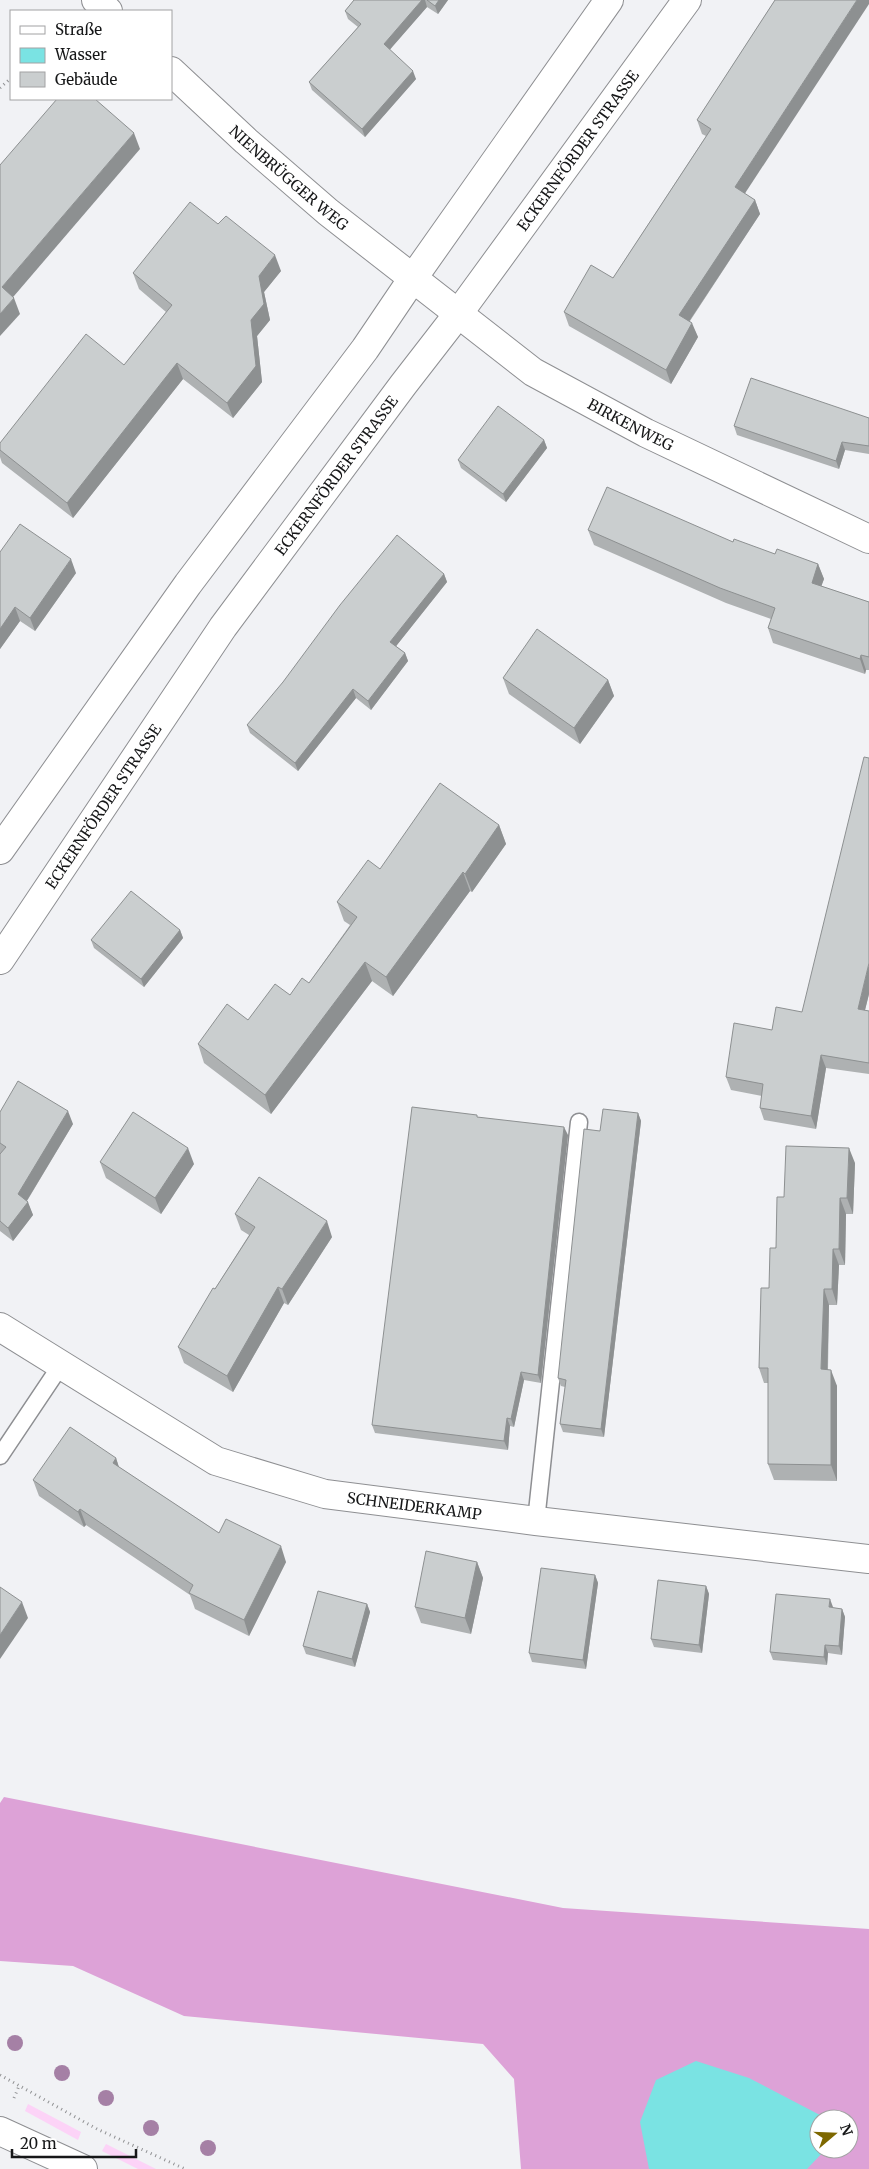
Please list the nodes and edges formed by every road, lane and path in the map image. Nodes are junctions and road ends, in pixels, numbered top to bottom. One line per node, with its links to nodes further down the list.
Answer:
1 (96, 0): 4 (street)
2 (608, 0): 8 (street)
3 (687, 0): 9 (street, ECKERNFÖRDER STRASSE)
4 (107, 10)
5 (172, 72): 8 (street, NIENBRÜGGER WEG)
6 (10, 79): 7 (path)
7 (0, 88)
8 (413, 278): 9 (street, BIRKENWEG); 11 (street)
9 (458, 314): 10 (street, BIRKENWEG); 12 (street, ECKERNFÖRDER STRASSE)
10 (869, 539)
11 (0, 850)
12 (0, 960)
13 (579, 1122): 17 (lane)
14 (0, 1327): 15 (street, SCHNEIDERKAMP)
15 (61, 1365): 16 (lane); 17 (street, SCHNEIDERKAMP)
16 (0, 1456)
17 (536, 1521): 18 (street, SCHNEIDERKAMP)
18 (869, 1559)
19 (0, 2076): 22 (path)
20 (0, 2133): 21 (street)
21 (83, 2169)
22 (184, 2169)

